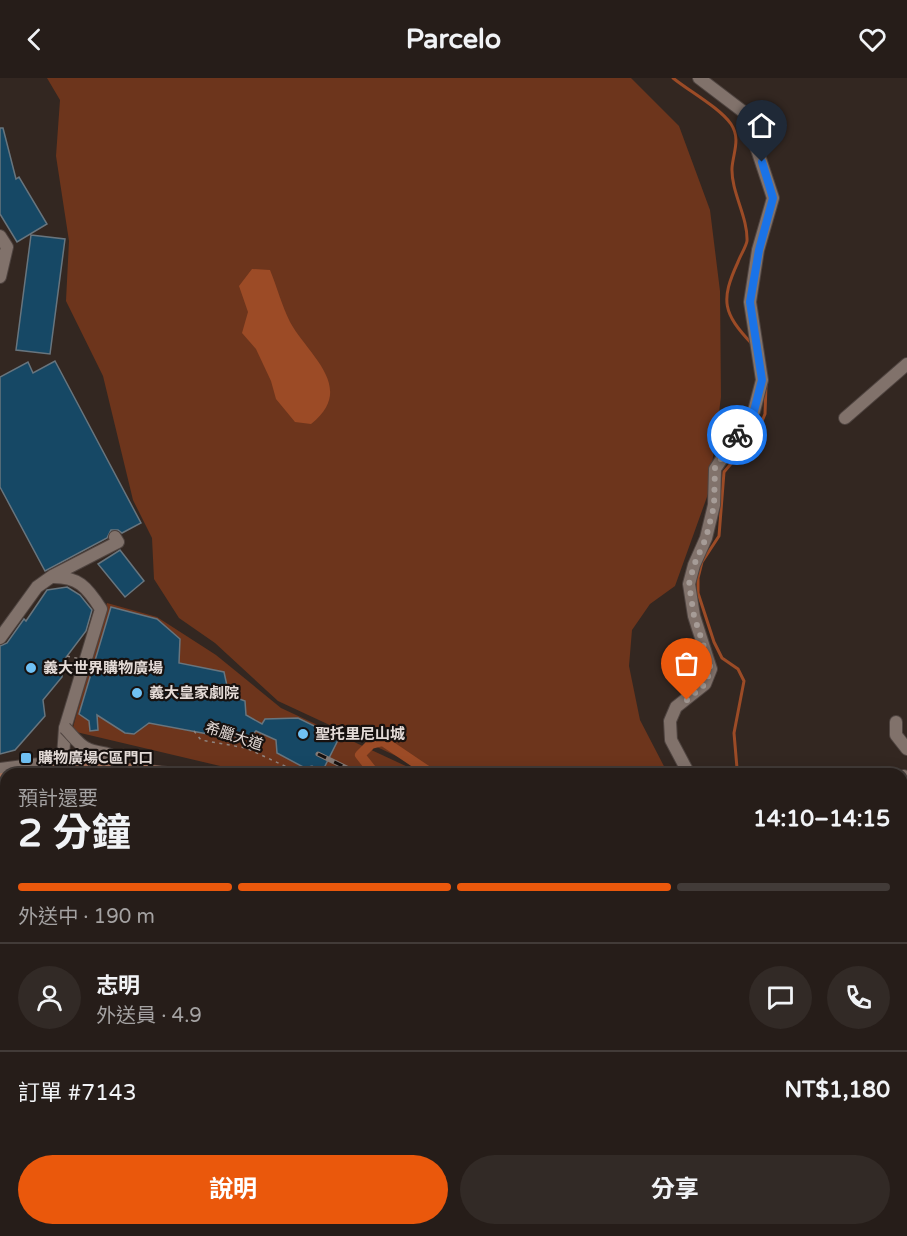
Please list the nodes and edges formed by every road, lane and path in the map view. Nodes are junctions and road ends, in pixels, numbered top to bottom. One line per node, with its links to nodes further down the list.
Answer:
1 (699, 78): 20 (street)
2 (0, 236): 3 (street)
3 (0, 277)
4 (907, 364): 5 (street)
5 (845, 418)
6 (115, 537): 7 (street)
7 (51, 577): 8 (street); 12 (street)
8 (0, 638)
9 (67, 656): 10 (path, bridge)
10 (94, 662)
11 (896, 722): 14 (street)
12 (65, 728): 17 (street); 18 (street, bridge)
13 (194, 731): 19 (path, 希臘大道)
14 (907, 749)
15 (8, 768): 16 (street)
16 (53, 768)
17 (63, 768)
18 (122, 768)
19 (289, 768)
20 (687, 768)

